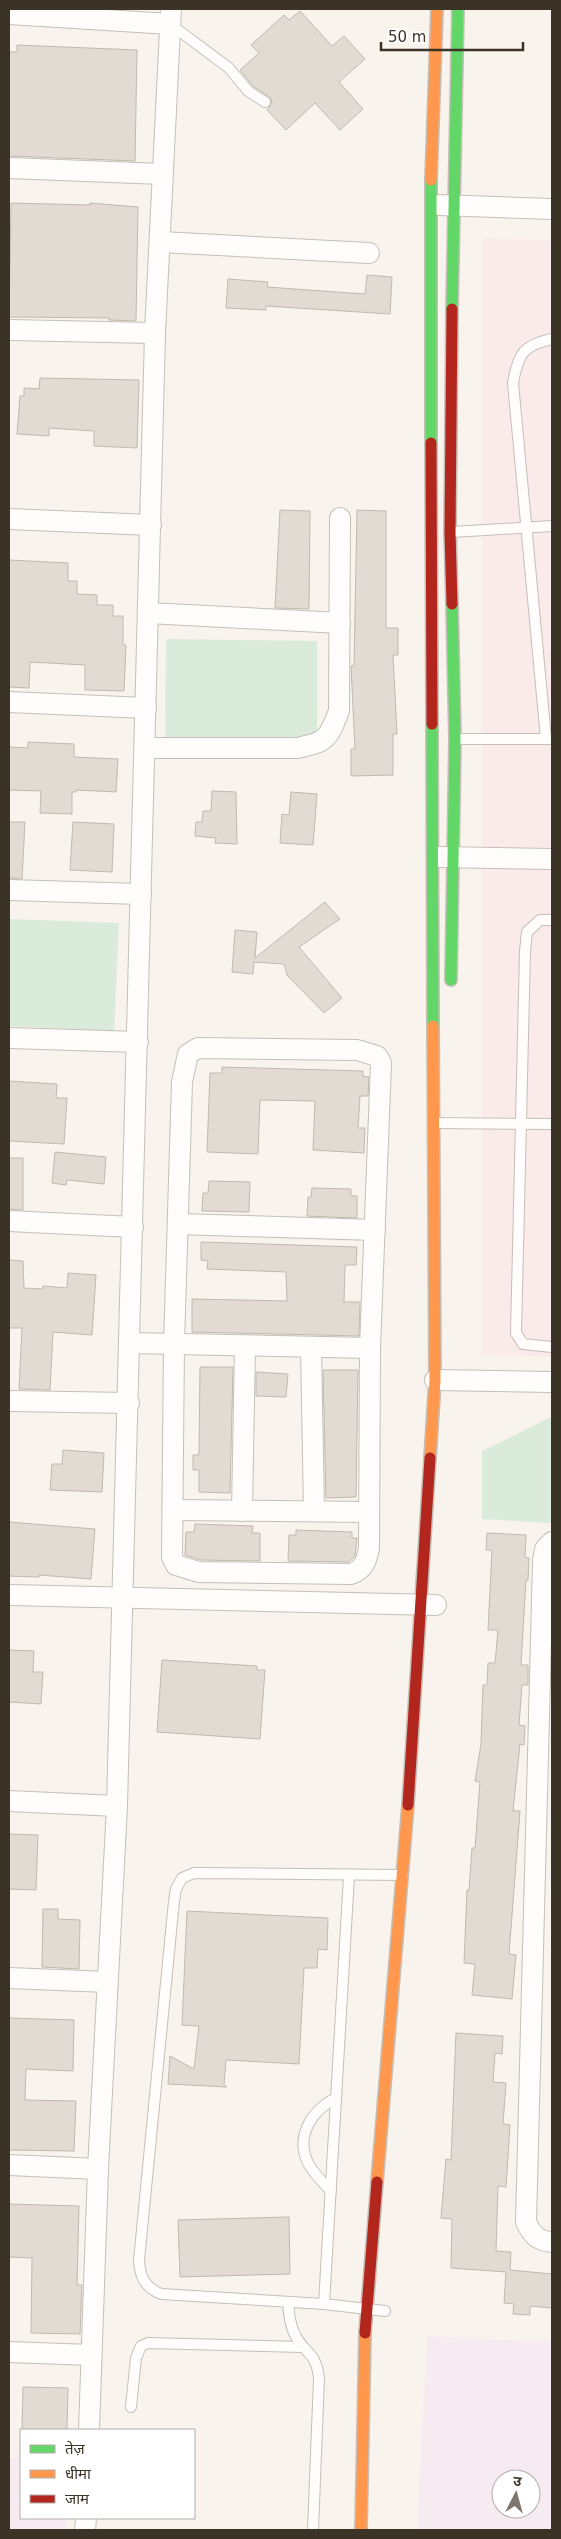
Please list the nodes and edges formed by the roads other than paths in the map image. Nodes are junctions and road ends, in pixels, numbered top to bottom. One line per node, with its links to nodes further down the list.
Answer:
1 (436, 9): 8 (street)
2 (458, 9): 9 (street)
3 (9, 14): 4 (street)
4 (170, 16): 5 (lane); 7 (street)
5 (265, 102)
6 (9, 168): 7 (street)
7 (162, 174): 11 (street)
8 (430, 205): 9 (street); 22 (street)
9 (452, 206): 10 (street); 21 (street)
10 (552, 208)
11 (161, 242): 12 (street); 14 (street)
12 (369, 253)
13 (9, 330): 14 (street)
14 (155, 333): 18 (street)
15 (552, 339): 20 (lane)
16 (340, 518): 24 (street)
17 (9, 519): 18 (street)
18 (151, 525): 23 (street)
19 (552, 526): 20 (lane)
20 (526, 527): 21 (lane); 28 (lane)
21 (450, 532): 22 (lane); 27 (street)
22 (431, 533): 29 (street)
23 (148, 613): 24 (street); 26 (street)
24 (340, 623): 30 (street)
25 (9, 702): 26 (street)
26 (146, 708): 30 (street)
27 (454, 739): 28 (lane); 29 (lane); 32 (street)
28 (549, 739)
29 (432, 740): 31 (street)
30 (145, 748): 35 (street)
31 (432, 857): 32 (street); 40 (street)
32 (453, 857): 33 (street); 37 (street)
33 (552, 858)
34 (9, 890): 35 (street)
35 (142, 894): 39 (street)
36 (552, 920): 41 (lane)
37 (451, 995)
38 (9, 1038): 39 (street)
39 (138, 1042): 45 (street)
40 (433, 1123): 41 (lane); 53 (street)
41 (521, 1124): 42 (lane); 52 (lane)
42 (552, 1124)
43 (9, 1221): 45 (street)
44 (178, 1224): 46 (street); 46 (street); 48 (street)
45 (133, 1227): 47 (street)
46 (375, 1230): 51 (street)
47 (130, 1343): 48 (street); 56 (street)
48 (174, 1344): 49 (street); 57 (street)
49 (245, 1346): 50 (street); 58 (street)
50 (312, 1347): 51 (street); 59 (street)
51 (370, 1348): 60 (street)
52 (552, 1348)
53 (446, 1381): 54 (street); 64 (street)
54 (552, 1382)
55 (9, 1401): 56 (street)
56 (129, 1403): 63 (street)
57 (172, 1510): 58 (street); 60 (street)
58 (242, 1511): 59 (street)
59 (314, 1511): 60 (street)
60 (368, 1512)
61 (552, 1542): 65 (street)
62 (9, 1595): 63 (street)
63 (124, 1598): 64 (street); 67 (street)
64 (432, 1605): 68 (street)
65 (546, 1692): 77 (street)
66 (9, 1801): 67 (street)
67 (117, 1806): 72 (street)
68 (403, 1875): 69 (lane); 70 (lane); 80 (street)
69 (416, 1875)
70 (349, 1876): 73 (lane); 78 (lane)
71 (9, 1978): 72 (street)
72 (107, 1982): 75 (street)
73 (336, 2098): 76 (lane); 76 (lane)
74 (9, 2165): 75 (street)
75 (98, 2169): 84 (street)
76 (331, 2191): 79 (lane)
77 (552, 2242)
78 (288, 2302): 79 (lane); 82 (lane)
79 (324, 2304): 80 (lane)
80 (366, 2309): 81 (lane); 88 (street)
81 (385, 2311)
82 (303, 2347): 85 (lane); 87 (lane)
83 (9, 2352): 84 (street)
84 (91, 2355): 86 (street)
85 (131, 2407)
86 (89, 2429)
87 (313, 2530)
88 (361, 2530)

